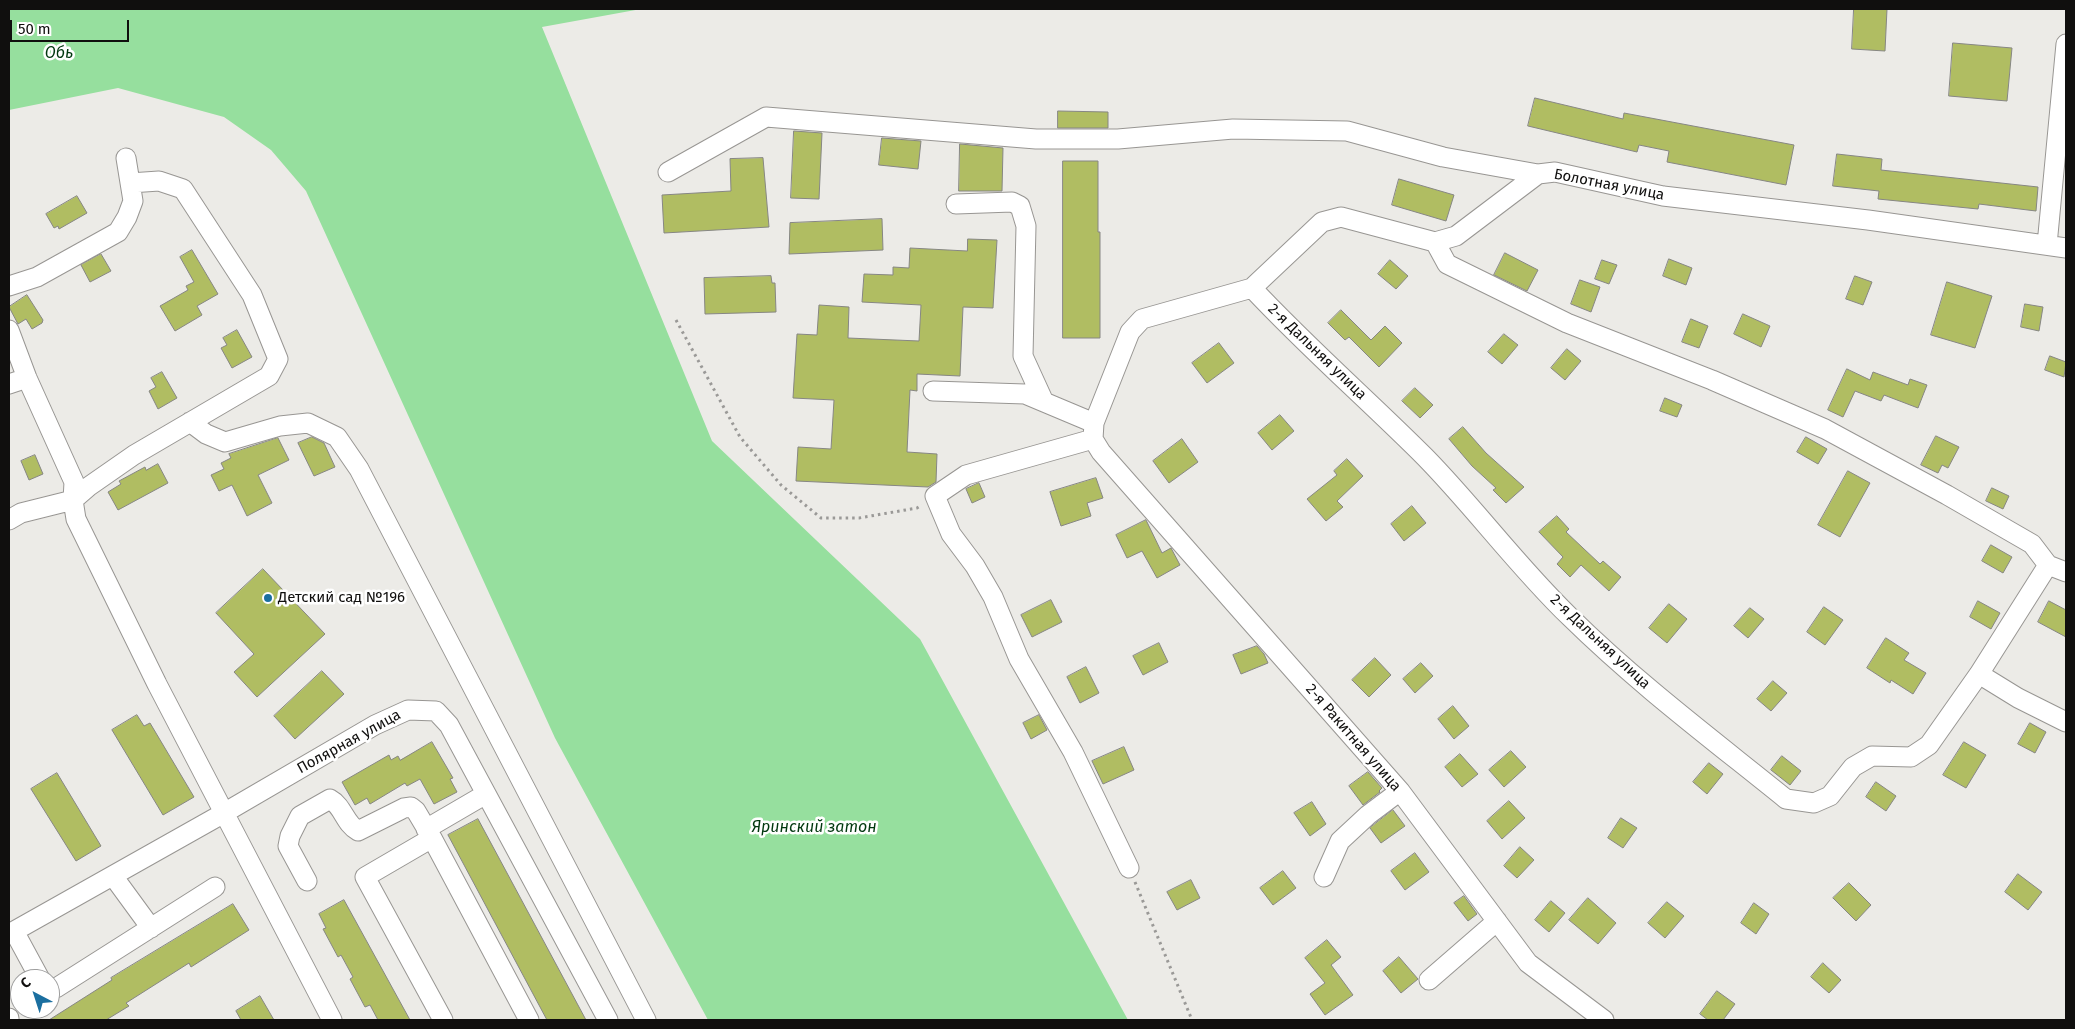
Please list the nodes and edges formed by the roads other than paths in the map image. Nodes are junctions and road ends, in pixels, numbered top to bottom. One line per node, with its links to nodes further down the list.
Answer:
1 (2066, 44): 8 (street)
2 (126, 158): 5 (street)
3 (668, 172): 4 (street)
4 (1538, 174): 7 (street, Болотная улица); 8 (street, Болотная улица)
5 (130, 183): 10 (street); 17 (street)
6 (956, 204): 16 (street)
7 (1435, 242): 11 (street); 21 (street)
8 (2047, 245): 9 (street, Болотная улица)
9 (2066, 248)
10 (9, 286)
11 (1252, 288): 18 (street); 23 (street, 2-я Дальняя улица)
12 (9, 330): 13 (street)
13 (27, 378): 14 (street); 19 (street)
14 (9, 384)
15 (933, 391): 16 (street)
16 (1044, 402): 18 (street)
17 (190, 422): 19 (street); 44 (street)
18 (1096, 438): 25 (street, 2-я Ракитная улица); 29 (street)
19 (73, 500): 20 (street); 27 (street)
20 (9, 520)
21 (2048, 566): 22 (street); 23 (street, 2-я Дальняя улица)
22 (2066, 572)
23 (1979, 674): 24 (street)
24 (2066, 722)
25 (1400, 791): 31 (street); 34 (street, 2-я Ракитная улица)
26 (486, 794): 27 (street, Полярная улица); 28 (street); 43 (street, Полярная улица)
27 (224, 813): 30 (street, Полярная улица); 40 (street)
28 (429, 834): 32 (street); 41 (street); 42 (street)
29 (1129, 868)
30 (113, 876): 35 (street); 36 (street, Полярная улица)
31 (1324, 877)
32 (307, 881)
33 (215, 887): 35 (street)
34 (1496, 921): 38 (street); 45 (street, 2-я Ракитная улица)
35 (151, 928): 39 (street)
36 (12, 933): 37 (street)
37 (34, 969)
38 (1429, 980)
39 (60, 985)
40 (332, 1020)
41 (443, 1020)
42 (529, 1020)
43 (608, 1020)
44 (646, 1020)
45 (1603, 1020)

